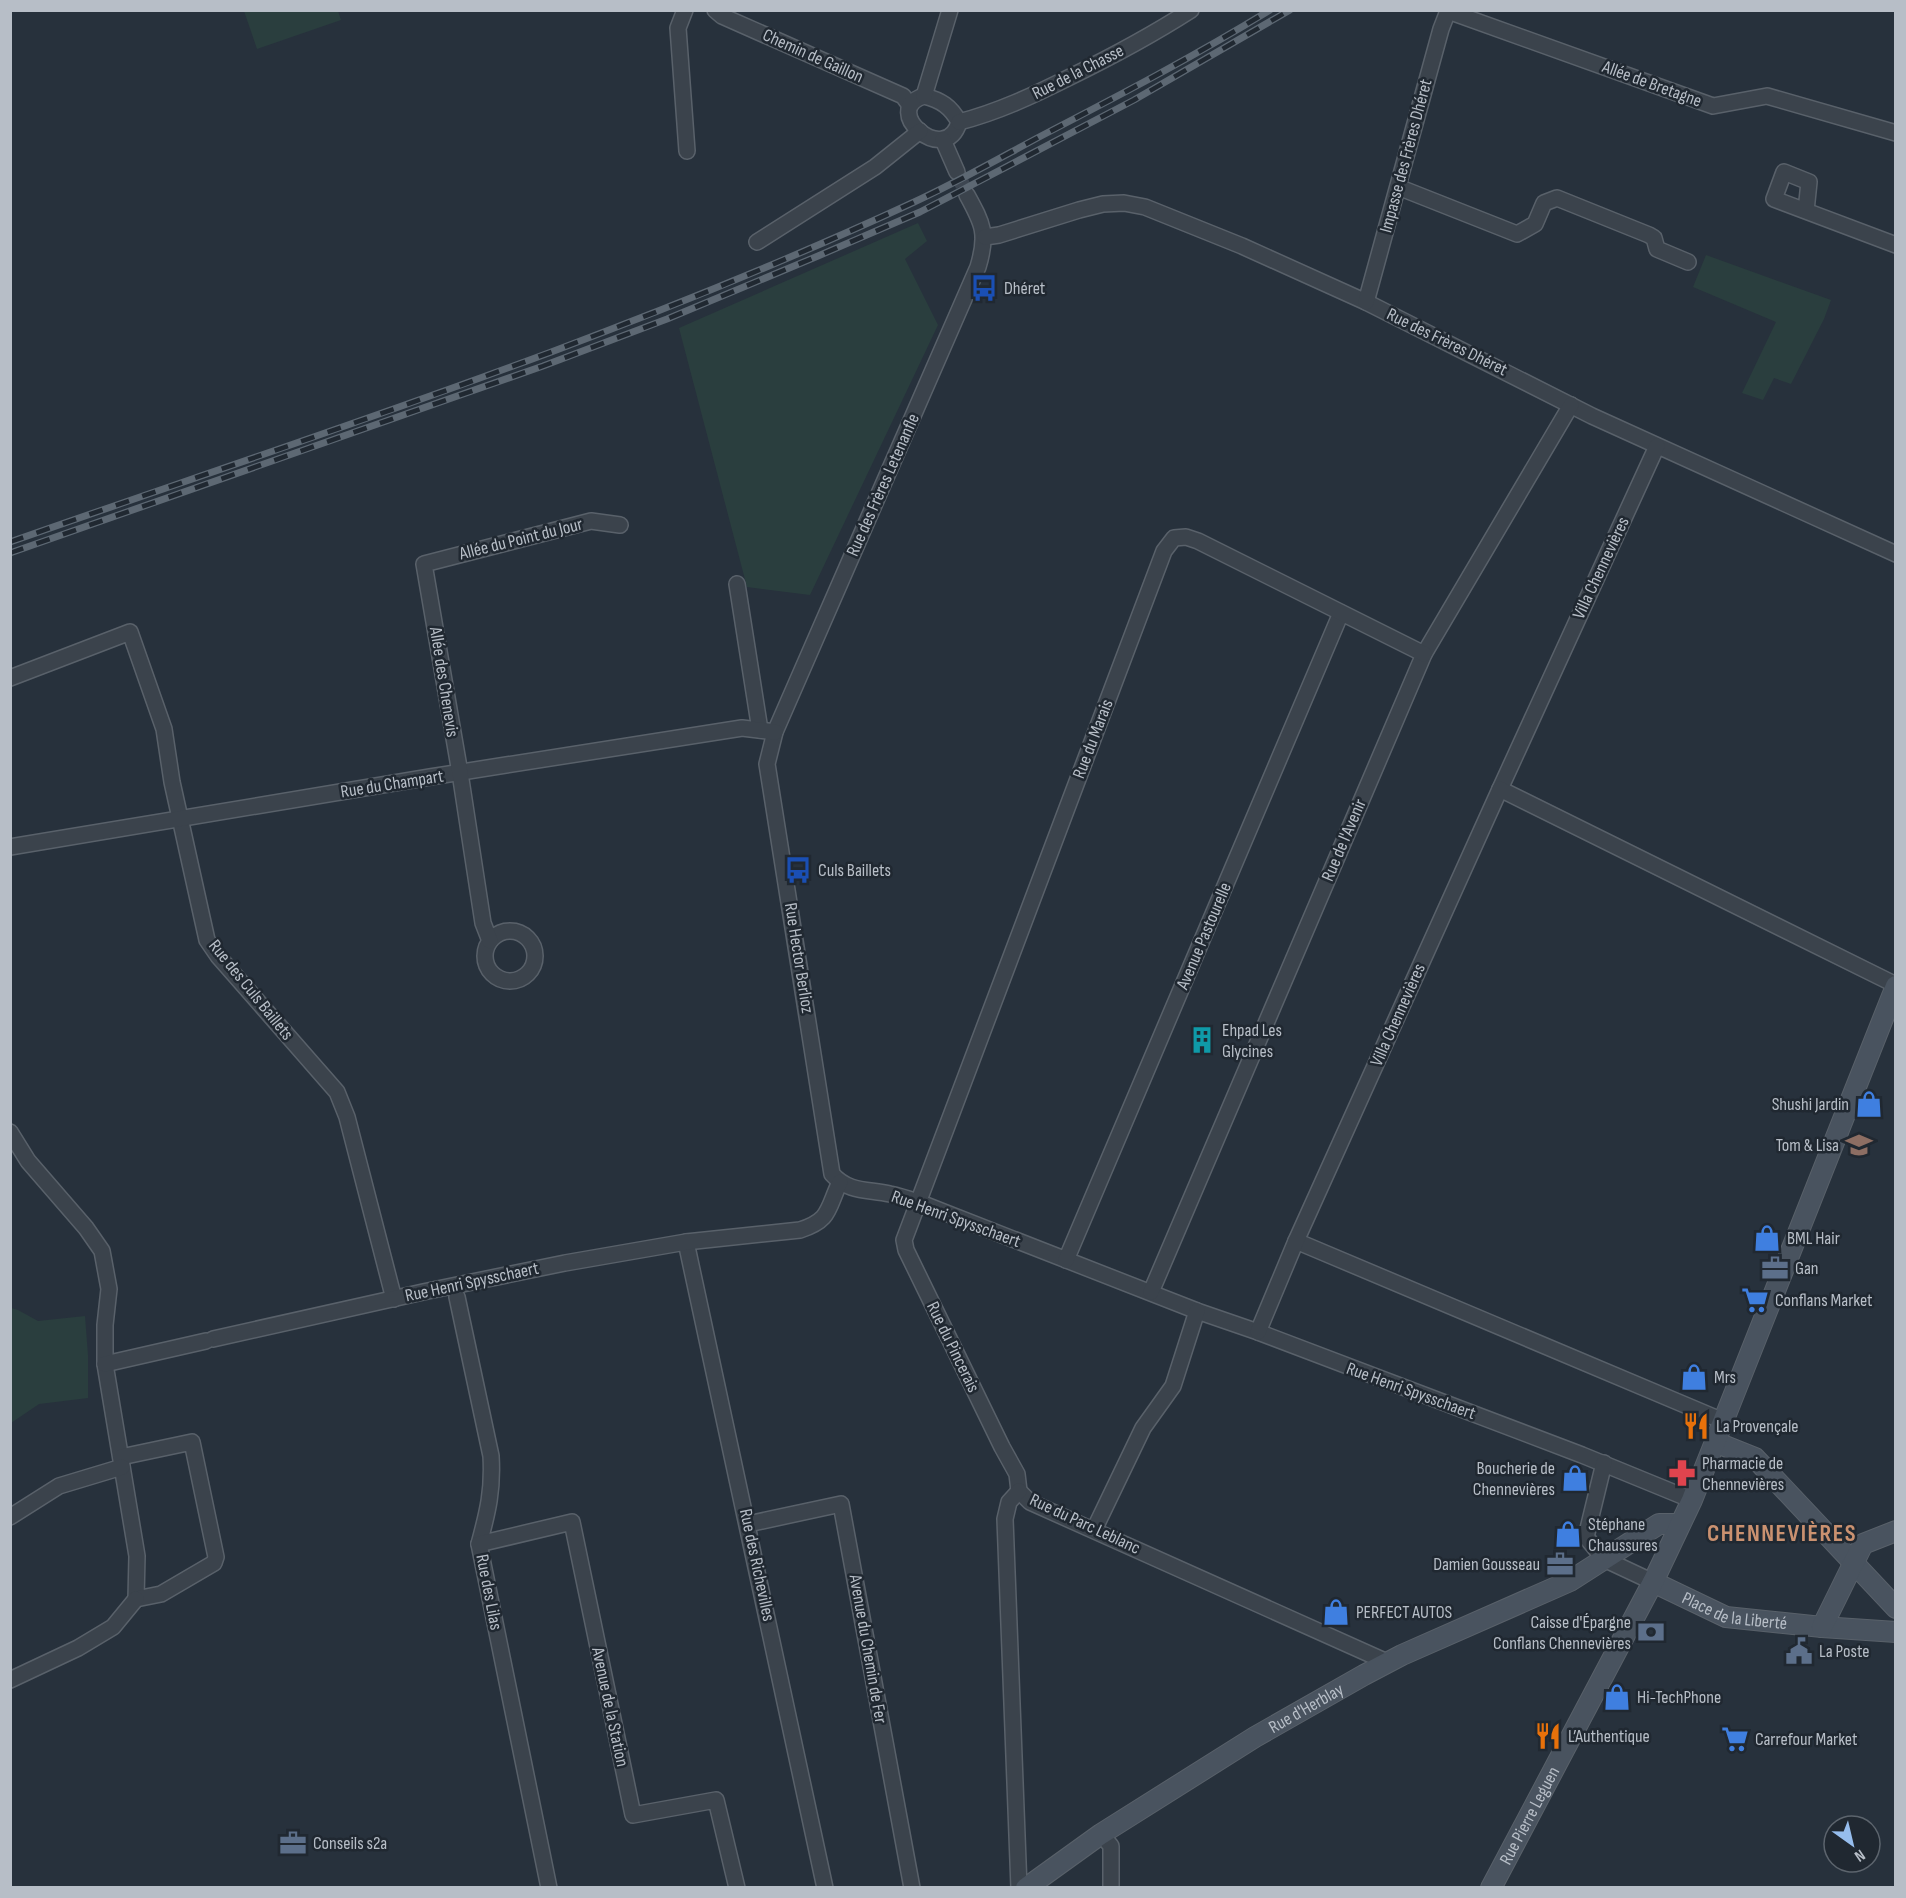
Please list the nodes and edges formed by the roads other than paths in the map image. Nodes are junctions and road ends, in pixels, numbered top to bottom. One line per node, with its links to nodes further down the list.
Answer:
1 (685, 10): 12 (street)
2 (715, 10): 7 (street, Chemin de Gaillon)
3 (950, 10): 6 (street)
4 (1191, 10): 8 (street, Rue de la Chasse)
5 (1448, 11): 10 (street, Allée de Bretagne); 14 (street, Impasse des Frères Dhéret)
6 (924, 96): 7 (street); 8 (street)
7 (909, 105): 9 (street)
8 (960, 122): 11 (street)
9 (920, 131): 11 (street); 18 (street)
10 (1896, 133)
11 (943, 140): 13 (street)
12 (687, 151)
13 (957, 172)
14 (1398, 187): 20 (street); 21 (street, Impasse des Frères Dhéret)
15 (967, 195): 17 (street)
16 (1806, 211): 19 (street)
17 (985, 237): 21 (street, Rue des Frères Dhéret); 31 (street, Rue des Frères Letenanfle)
18 (757, 242)
19 (1896, 245)
20 (1688, 262)
21 (1366, 302): 22 (street, Rue des Frères Dhéret)
22 (1572, 405): 23 (street, Rue des Frères Dhéret); 29 (street, Rue de l'Avenir)
23 (1657, 446): 25 (street, Rue des Frères Dhéret); 33 (street, Villa Chennevières)
24 (620, 525): 26 (street, Allée du Point du Jour)
25 (1896, 554)
26 (424, 564): 32 (street, Allée des Chenevis)
27 (737, 584): 31 (street, Rue Hector Berlioz)
28 (1341, 613): 29 (street, Rue du Marais); 40 (street, Rue du Marais); 43 (street, Avenue Pastourelle)
29 (1424, 654): 44 (street, Rue de l'Avenir)
30 (10, 678): 34 (street, Rue des Culs Baillets)
31 (767, 731): 32 (street, Rue du Champart); 39 (street, Rue Hector Berlioz)
32 (460, 773): 34 (street, Rue du Champart); 36 (street, Allée des Chenevis)
33 (1500, 789): 37 (street); 41 (street, Villa Chennevières)
34 (180, 819): 35 (street, Rue du Champart); 46 (street, Rue des Culs Baillets)
35 (10, 847)
36 (490, 941)
37 (1896, 986): 50 (main road)
38 (10, 1132): 49 (street)
39 (840, 1182): 40 (street, Rue Henri Spysschaert); 42 (street, Rue Henri Spysschaert)
40 (918, 1202): 43 (street, Rue Henri Spysschaert); 54 (street, Rue du Pincerais)
41 (1296, 1241): 48 (street, Villa Chennevières); 50 (street)
42 (686, 1242): 46 (street, Rue Henri Spysschaert); 57 (street, Rue des Richevilles)
43 (1066, 1260): 44 (street, Rue Henri Spysschaert)
44 (1151, 1292): 47 (street, Rue Henri Spysschaert)
45 (458, 1297): 61 (street, Rue des Lilas)
46 (394, 1299): 49 (street, Rue Henri Spysschaert)
47 (1197, 1311): 48 (street, Rue Henri Spysschaert); 59 (street)
48 (1258, 1332): 53 (street, Rue Henri Spysschaert)
49 (105, 1364): 52 (street)
50 (1723, 1421): 51 (main road)
51 (1715, 1442): 55 (main road); 63 (main road)
52 (121, 1462): 56 (street); 65 (street); 65 (street)
53 (1604, 1463): 55 (street, Rue Henri Spysschaert); 62 (street, Place de la Liberté)
54 (1019, 1491): 59 (street, Rue du Parc Leblanc); 76 (street, Rue du Parc Leblanc)
55 (1692, 1500): 58 (main road)
56 (10, 1517)
57 (748, 1524): 74 (street, Rue des Richevilles); 75 (street, Avenue du Chemin de Fer)
58 (1680, 1524): 62 (main road); 64 (main road)
59 (1094, 1530): 69 (street, Rue du Parc Leblanc)
60 (1896, 1531): 63 (main road)
61 (479, 1544): 72 (street, Rue des Lilas); 73 (street, Avenue de la Station)
62 (1604, 1559): 64 (street, Place de la Liberté); 69 (main road, Rue d'Herblay)
63 (1854, 1563): 66 (main road); 67 (main road)
64 (1653, 1582): 67 (main road, Place de la Liberté); 79 (main road, Rue Pierre Leguen)
65 (136, 1599): 70 (street)
66 (1896, 1608)
67 (1822, 1627): 68 (main road, Place de la Liberté)
68 (1896, 1632)
69 (1387, 1662): 71 (main road, Rue d'Herblay)
70 (10, 1680)
71 (1101, 1834): 77 (main road, Rue d'Herblay); 78 (street)
72 (549, 1887)
73 (737, 1887)
74 (825, 1887)
75 (912, 1887)
76 (1019, 1887)
77 (1026, 1887)
78 (1110, 1887)
79 (1491, 1887)

